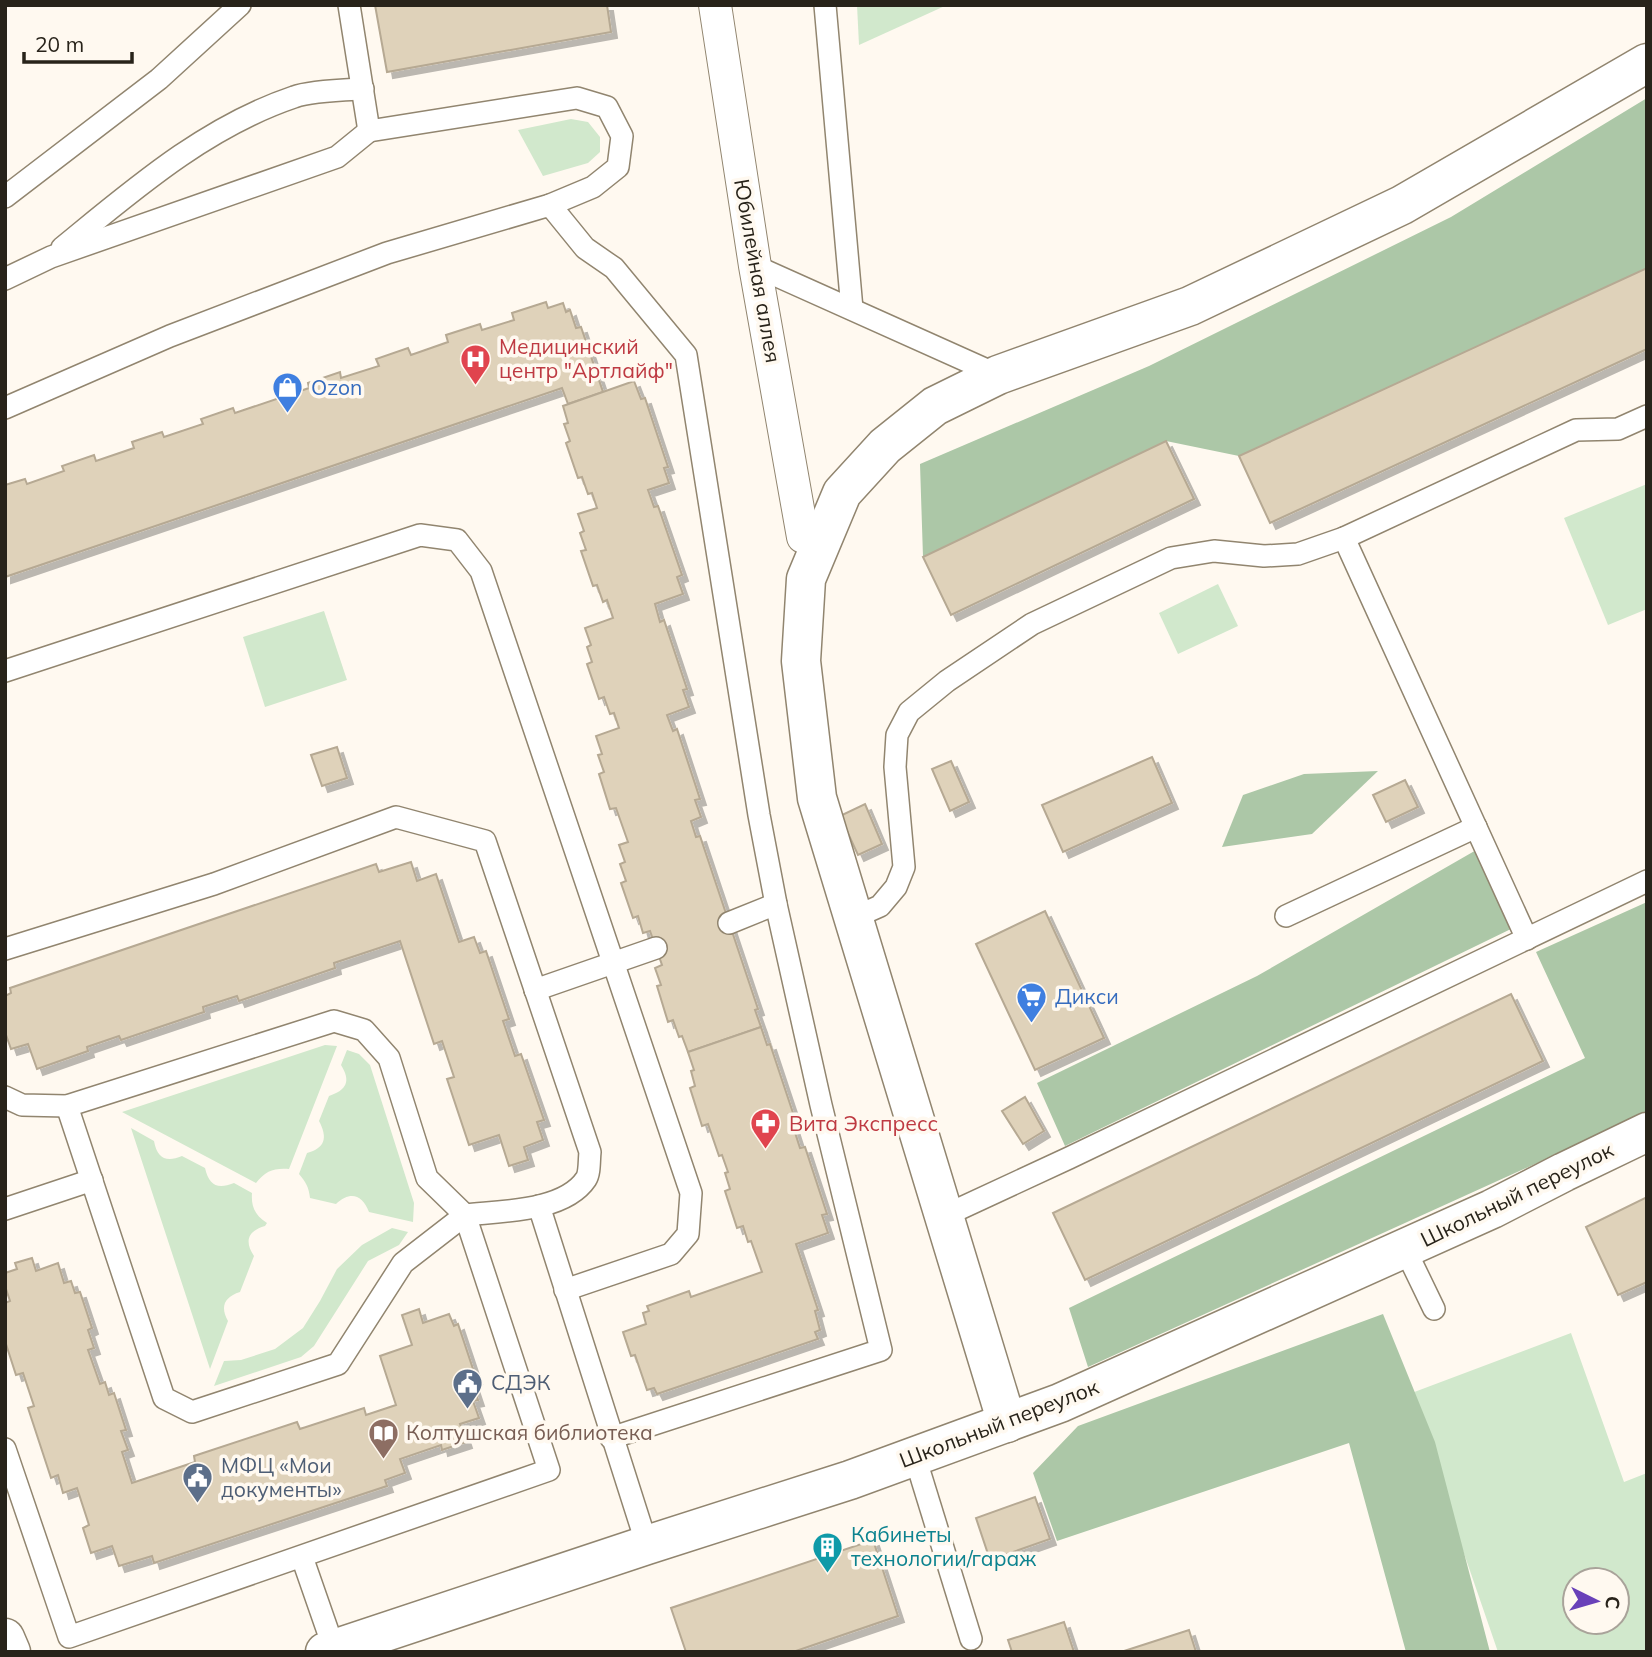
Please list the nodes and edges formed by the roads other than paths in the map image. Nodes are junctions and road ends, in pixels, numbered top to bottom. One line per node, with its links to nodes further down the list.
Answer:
1 (240, 5): 8 (lane)
2 (349, 5): 6 (lane)
3 (715, 5): 11 (street, Юбилейная аллея)
4 (825, 5): 13 (lane)
5 (1647, 63): 14 (street)
6 (363, 89): 7 (lane); 10 (lane)
7 (369, 131): 9 (lane); 10 (lane)
8 (5, 197)
9 (551, 205): 15 (lane); 22 (lane)
10 (51, 257): 12 (lane)
11 (755, 266): 13 (lane); 17 (street, Юбилейная аллея)
12 (5, 279)
13 (852, 309): 14 (lane)
14 (998, 375): 24 (street)
15 (5, 408)
16 (1647, 416): 18 (lane)
17 (803, 537)
18 (1345, 538): 20 (lane); 24 (lane)
19 (5, 671): 29 (lane)
20 (1476, 827): 23 (lane); 26 (lane)
21 (1647, 881): 26 (lane)
22 (776, 904): 25 (lane); 43 (lane)
23 (1286, 916)
24 (853, 918): 38 (street)
25 (729, 923)
26 (1527, 939): 38 (lane)
27 (656, 948): 29 (lane)
28 (5, 949): 30 (lane)
29 (614, 963): 30 (lane); 40 (lane)
30 (535, 990): 35 (lane)
31 (5, 1097): 32 (lane)
32 (67, 1106): 34 (lane); 37 (lane)
33 (1647, 1132): 39 (street, Школьный переулок)
34 (92, 1181): 36 (lane); 37 (lane)
35 (539, 1206): 37 (lane); 40 (lane)
36 (5, 1209)
37 (465, 1215): 47 (lane)
38 (944, 1216): 42 (street)
39 (1405, 1249): 41 (lane); 42 (street, Школьный переулок)
40 (565, 1290): 43 (lane)
41 (1434, 1308)
42 (1007, 1423): 45 (street, Школьный переулок)
43 (611, 1438): 46 (lane)
44 (5, 1449): 47 (lane)
45 (915, 1457): 46 (street, Школьный переулок); 49 (lane)
46 (647, 1545): 50 (street, Школьный переулок)
47 (302, 1557): 50 (lane)
48 (5, 1638): 51 (street)
49 (971, 1639)
50 (329, 1650)
51 (11, 1652)

